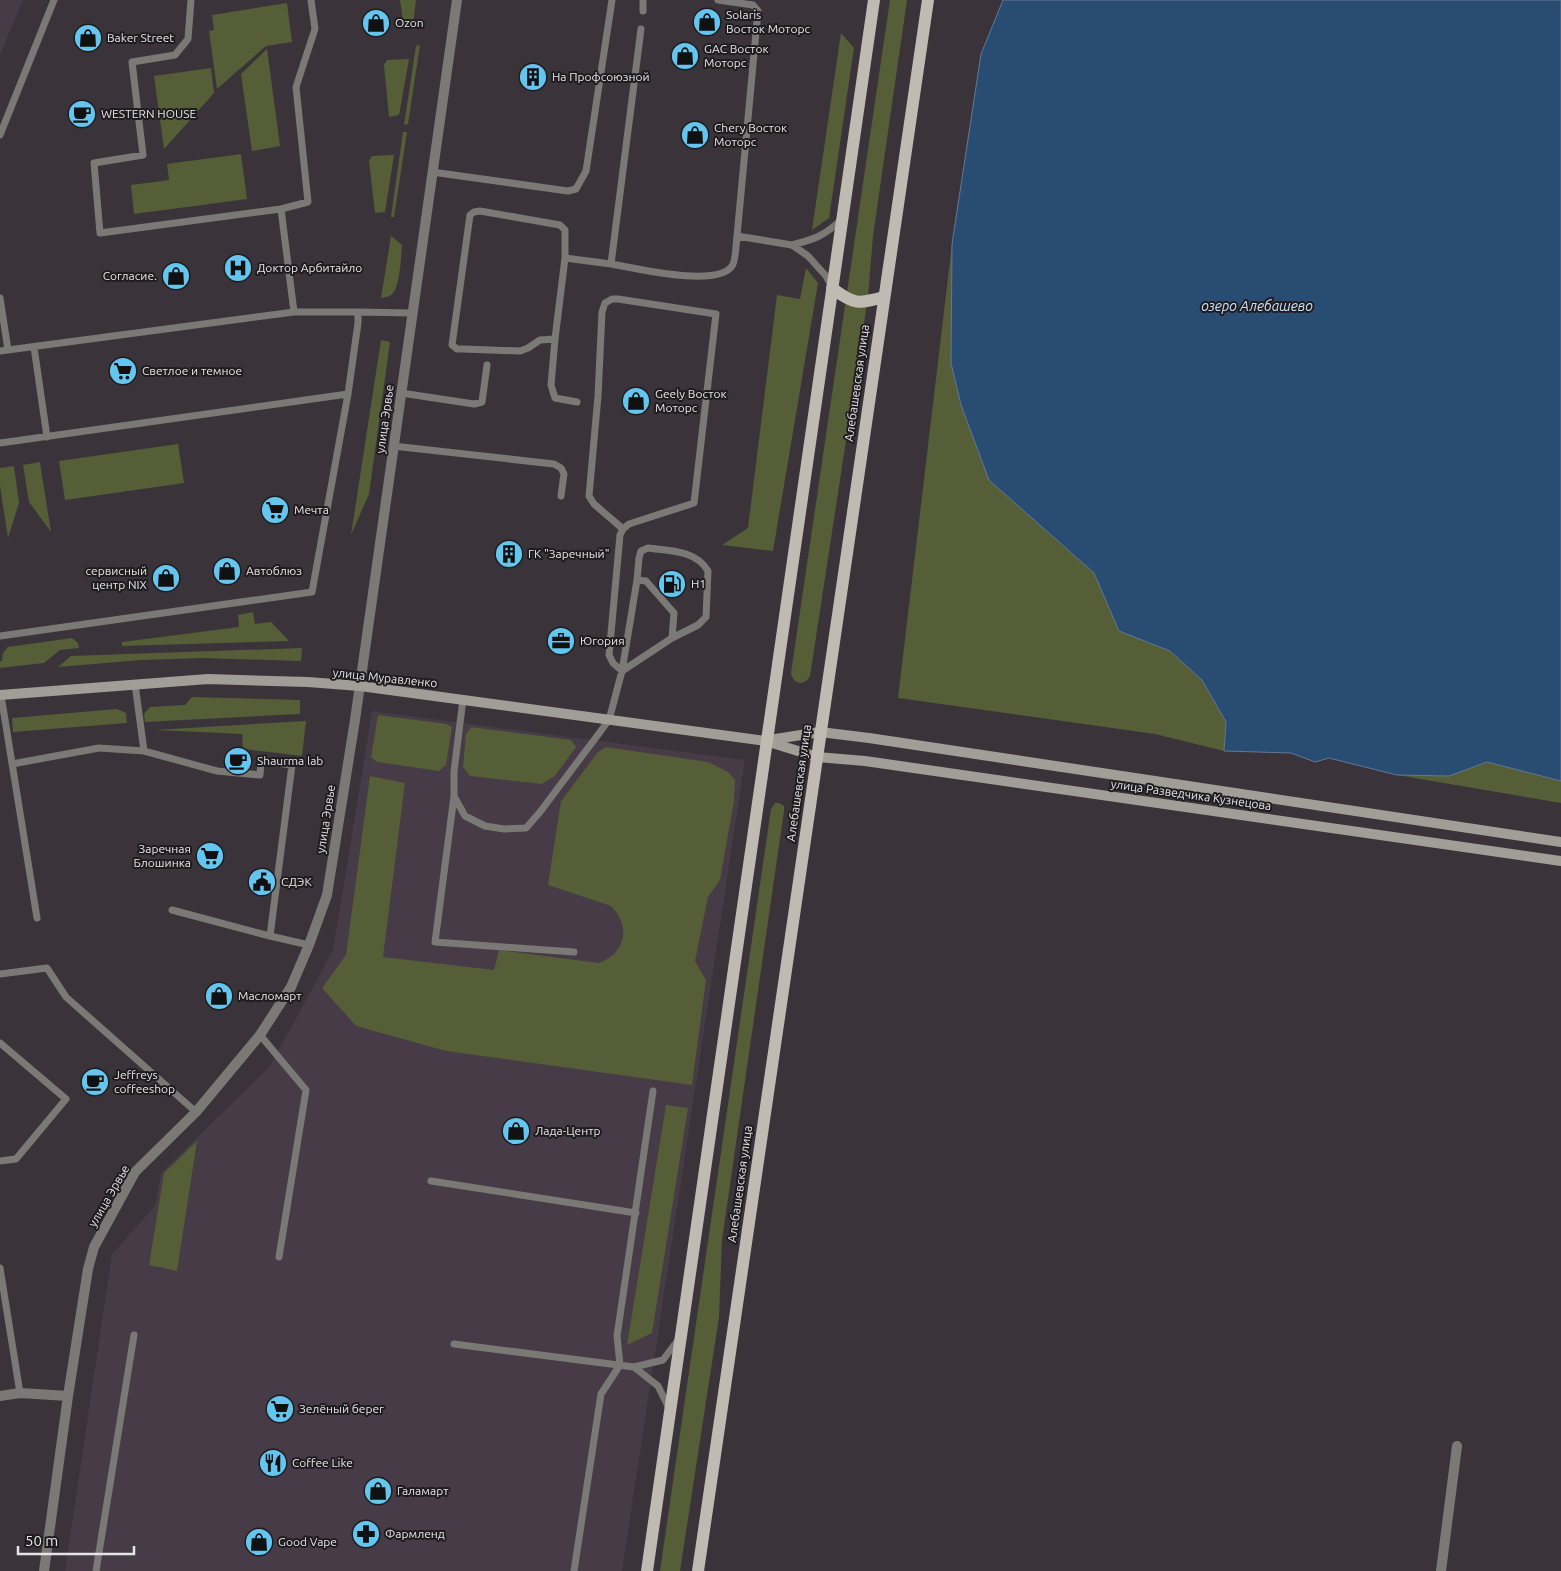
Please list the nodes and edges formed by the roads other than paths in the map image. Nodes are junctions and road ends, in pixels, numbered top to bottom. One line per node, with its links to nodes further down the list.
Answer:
1 (54, 0): 13 (lane)
2 (201, 0): 10 (lane)
3 (311, 0): 15 (lane)
4 (457, 0): 14 (street, улица Эрвье)
5 (612, 0): 14 (lane)
6 (644, 0): 11 (lane)
7 (718, 0): 17 (lane)
8 (874, 0): 16 (main road)
9 (928, 0): 22 (main road, Алебашевская улица)
10 (191, 1): 15 (lane)
11 (642, 11)
12 (641, 29): 20 (lane)
13 (0, 135)
14 (432, 172): 26 (street, улица Эрвье)
15 (281, 208): 24 (lane)
16 (842, 220): 18 (lane); 21 (main road)
17 (737, 236): 18 (lane); 20 (lane)
18 (792, 245): 21 (lane)
19 (565, 258): 20 (lane); 27 (lane); 27 (lane)
20 (611, 264)
21 (832, 288): 22 (main road); 49 (main road)
22 (884, 297): 48 (main road, Алебашевская улица)
23 (0, 298): 29 (lane)
24 (294, 312): 25 (lane); 28 (lane)
25 (358, 312): 26 (lane); 32 (lane)
26 (412, 313): 31 (street, улица Эрвье)
27 (555, 339): 33 (lane)
28 (34, 347): 29 (lane); 34 (lane)
29 (4, 351)
30 (488, 365): 31 (lane)
31 (401, 393): 36 (street, улица Эрвье)
32 (348, 394): 34 (lane); 40 (lane)
33 (577, 402)
34 (47, 437): 35 (lane)
35 (0, 443)
36 (393, 446): 37 (lane); 44 (street, улица Эрвье)
37 (561, 496)
38 (623, 529): 38 (lane); 42 (lane)
39 (637, 580): 41 (lane); 41 (lane); 42 (lane)
40 (0, 636)
41 (672, 638): 42 (lane)
42 (622, 670): 47 (lane)
43 (135, 684): 44 (main road, улица Муравленко); 45 (main road, улица Муравленко); 50 (lane)
44 (360, 686): 46 (main road, улица Муравленко); 59 (street, улица Эрвье)
45 (0, 695): 52 (lane)
46 (462, 699): 47 (main road, улица Муравленко); 53 (lane)
47 (609, 720): 49 (main road, улица Муравленко); 53 (lane)
48 (820, 732): 49 (main road, улица Разведчика Кузнецова); 51 (main road, Алебашевская улица); 54 (main road, улица Разведчика Кузнецова)
49 (766, 741): 51 (main road, улица Разведчика Кузнецова); 72 (main road)
50 (144, 751): 52 (lane); 58 (lane)
51 (817, 757): 55 (main road, улица Разведчика Кузнецова); 86 (main road, Алебашевская улица)
52 (12, 764): 57 (lane)
53 (454, 796): 60 (lane)
54 (1561, 842)
55 (1561, 860)
56 (172, 910): 58 (lane)
57 (37, 918)
58 (270, 936): 59 (lane)
59 (309, 945): 62 (street, улица Эрвье)
60 (574, 952)
61 (0, 974): 65 (lane)
62 (260, 1035): 65 (street, улица Эрвье); 69 (lane)
63 (0, 1044): 66 (lane)
64 (653, 1091): 68 (lane)
65 (196, 1112): 79 (street, улица Эрвье)
66 (0, 1161)
67 (431, 1181): 68 (lane)
68 (636, 1212): 75 (lane)
69 (279, 1257)
70 (0, 1268): 71 (lane)
71 (1, 1279): 77 (lane)
72 (682, 1334): 76 (lane); 80 (main road)
73 (134, 1335): 83 (lane)
74 (454, 1344): 75 (lane)
75 (620, 1365): 76 (lane); 84 (lane)
76 (634, 1367): 80 (lane)
77 (20, 1394): 78 (street); 79 (street)
78 (0, 1396)
79 (68, 1396): 82 (street, улица Эрвье)
80 (671, 1410): 85 (main road)
81 (1457, 1446): 87 (street)
82 (44, 1571)
83 (96, 1571)
84 (574, 1571)
85 (647, 1571)
86 (698, 1571)
87 (1441, 1571)

